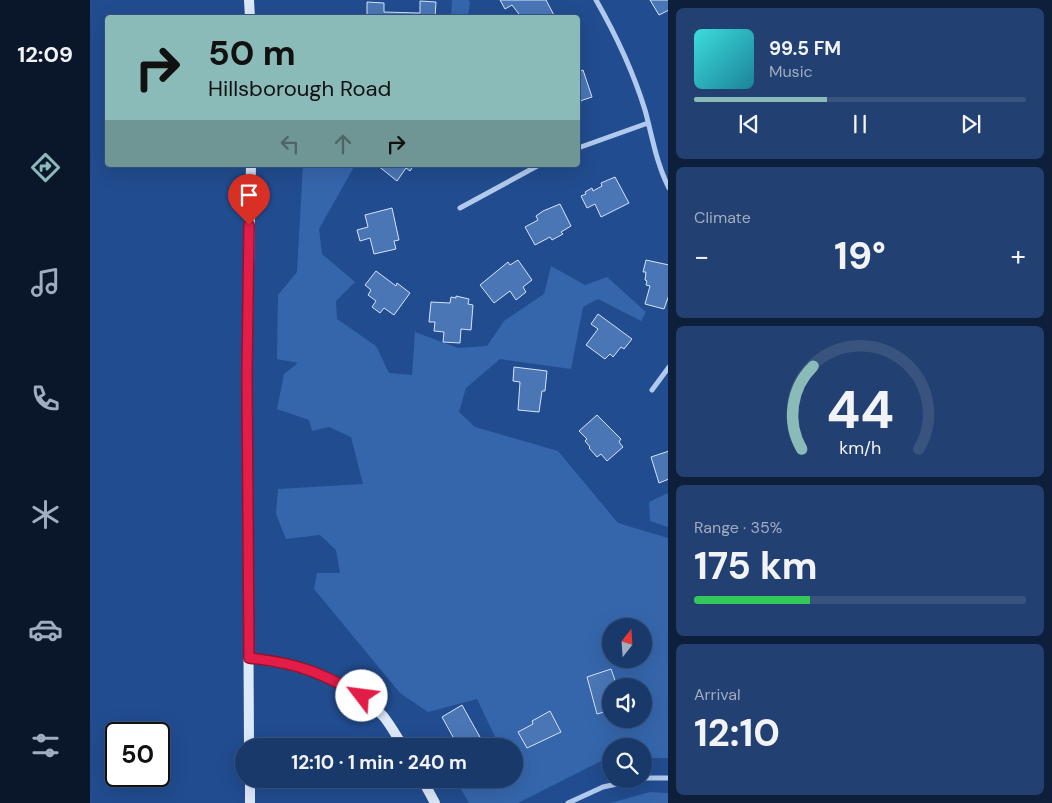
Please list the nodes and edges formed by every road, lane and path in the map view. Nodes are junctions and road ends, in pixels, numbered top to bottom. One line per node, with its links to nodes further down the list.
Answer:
1 (249, 0): 3 (main road)
2 (596, 0): 4 (street)
3 (250, 15)
4 (648, 122): 5 (street); 8 (street)
5 (580, 147)
6 (251, 167): 12 (main road)
7 (534, 167): 9 (street)
8 (668, 188)
9 (460, 208)
10 (668, 367): 11 (street)
11 (652, 390)
12 (249, 658): 13 (main road); 14 (main road)
13 (249, 738)
14 (398, 738)
15 (652, 778): 16 (street)
16 (668, 778)
17 (602, 787): 22 (street)
18 (250, 788): 20 (main road)
19 (427, 788): 21 (main road)
20 (250, 803)
21 (435, 803)
22 (568, 803)

